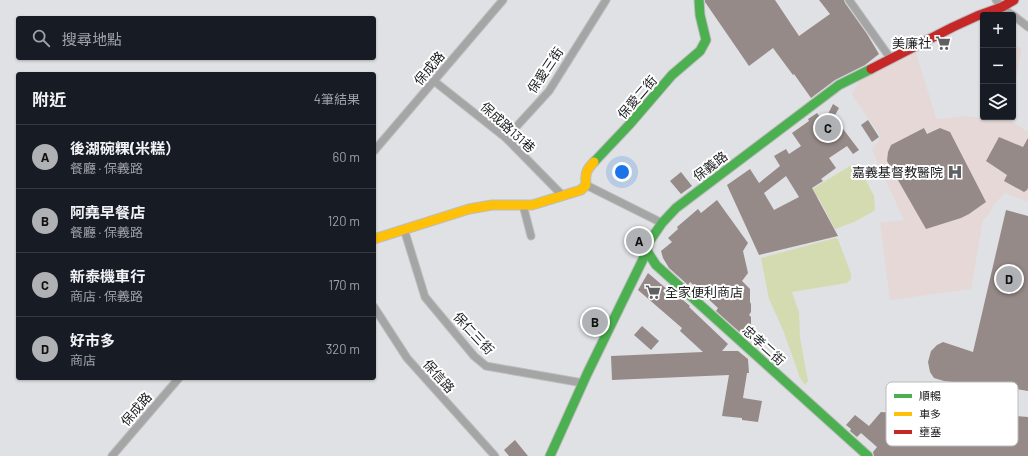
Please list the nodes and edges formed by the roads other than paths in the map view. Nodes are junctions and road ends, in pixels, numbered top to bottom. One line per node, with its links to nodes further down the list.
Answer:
1 (503, 0): 11 (street, 保成路)
2 (606, 0): 12 (street, 保愛三街)
3 (699, 0): 14 (street, 保愛二街)
4 (849, 0): 10 (street)
5 (1014, 0): 6 (street, 保義路)
6 (998, 3): 7 (street); 10 (street, 保義路)
7 (1009, 12)
8 (1016, 17): 9 (street)
9 (1028, 27)
10 (891, 59): 17 (street, 保義路)
11 (434, 80): 12 (street, 保成路131巷); 13 (street, 保成路)
12 (506, 138): 15 (street, 保成路131巷)
13 (376, 149)
14 (586, 185): 15 (street); 17 (street)
15 (562, 195): 16 (street)
16 (523, 205): 18 (street); 19 (street)
17 (662, 223): 21 (street, 保義路)
18 (404, 229): 20 (street); 24 (street, 保仁三街)
19 (531, 236)
20 (376, 238)
21 (647, 251): 24 (street, 保義路); 28 (street, 忠孝二街)
22 (376, 310): 26 (street, 保信路)
23 (177, 380): 25 (street, 保成路)
24 (583, 383): 27 (street, 保義路)
25 (112, 456)
26 (495, 456)
27 (550, 456)
28 (868, 456)

